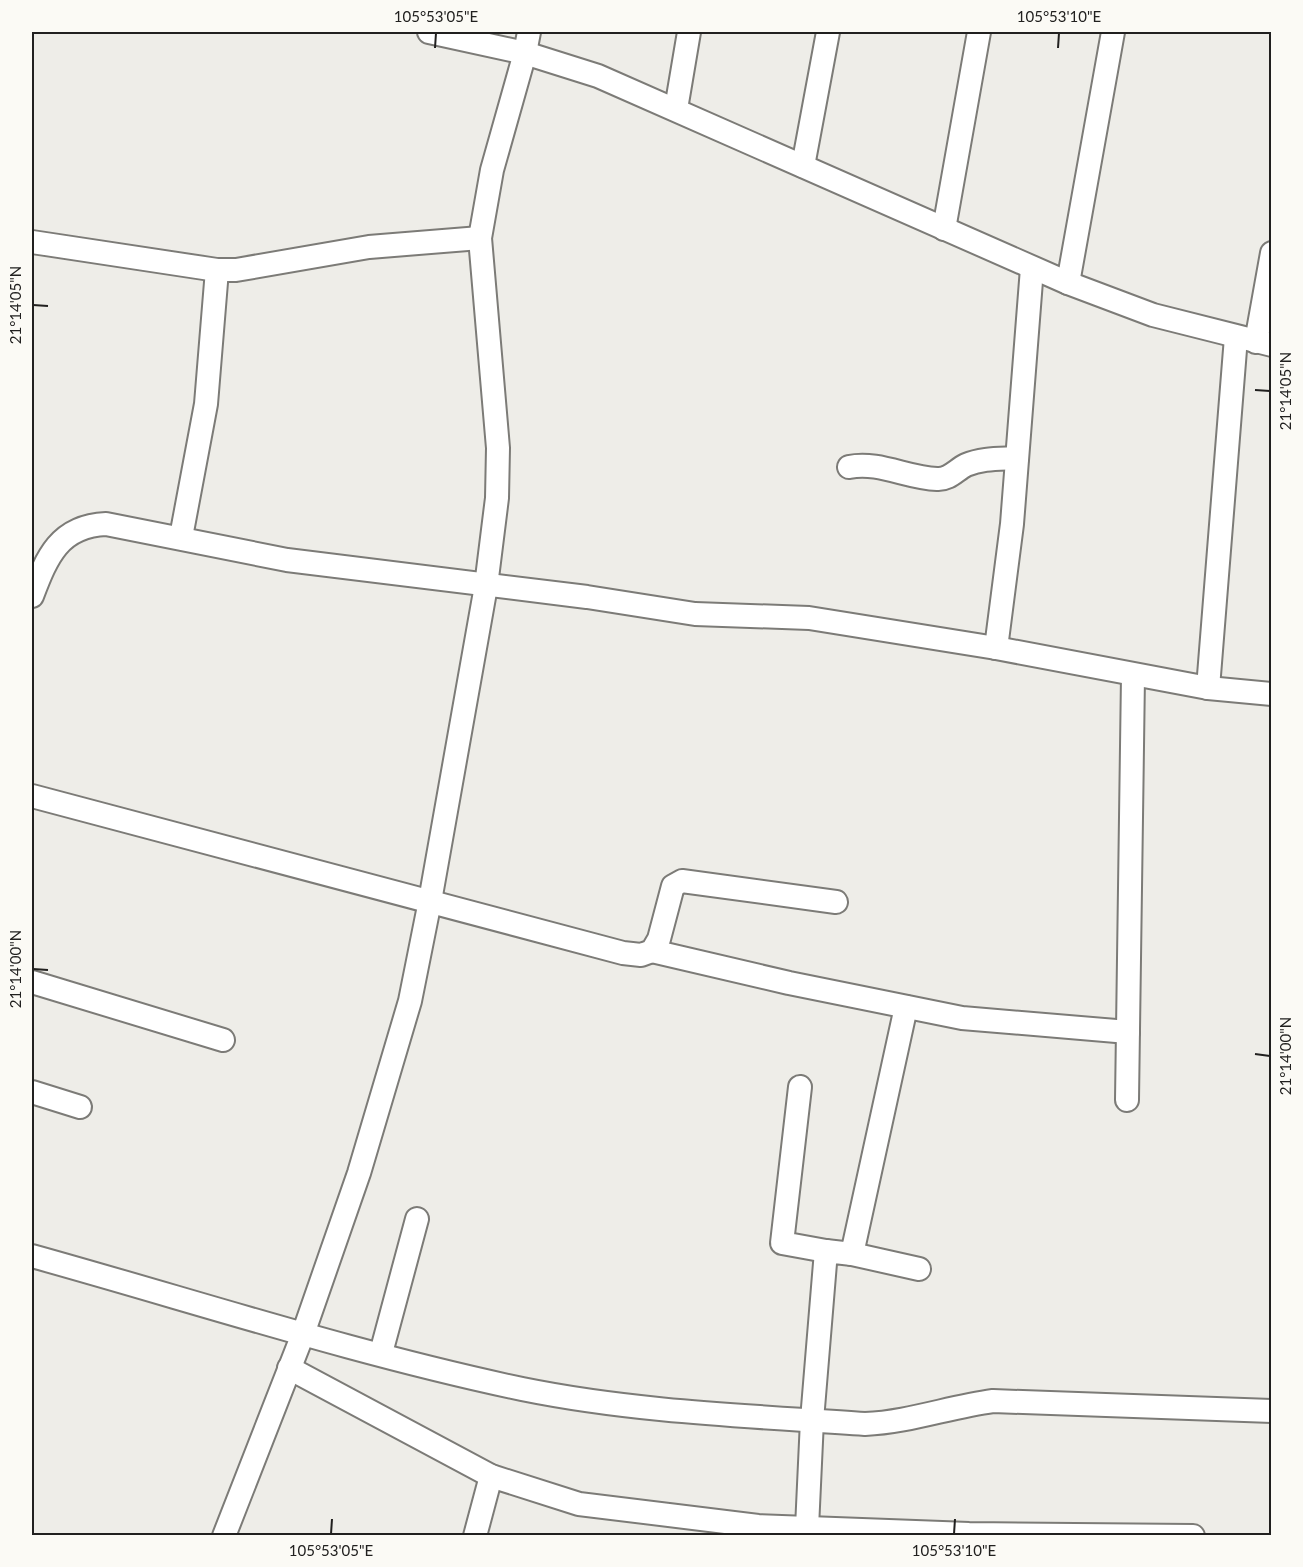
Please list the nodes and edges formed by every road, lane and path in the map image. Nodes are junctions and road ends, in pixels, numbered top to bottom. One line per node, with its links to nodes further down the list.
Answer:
1 (429, 32): 6 (street)
2 (689, 32): 7 (street)
3 (828, 32): 8 (street)
4 (979, 32): 9 (street)
5 (1113, 32): 15 (street)
6 (527, 42): 7 (street); 10 (street)
7 (676, 109): 8 (street)
8 (803, 166): 9 (street)
9 (944, 229): 13 (street)
10 (480, 238): 14 (street); 21 (street)
11 (32, 242): 14 (street)
12 (1272, 253): 16 (street)
13 (1032, 268): 15 (street); 17 (street)
14 (217, 270): 19 (street)
15 (1068, 283): 16 (street)
16 (1255, 341): 25 (street)
17 (1017, 458): 18 (street); 23 (street)
18 (849, 467)
19 (181, 537): 20 (street); 21 (street)
20 (36, 571): 22 (street)
21 (486, 586): 23 (street); 28 (street)
22 (32, 596)
23 (996, 648): 24 (street)
24 (1134, 676): 25 (street); 33 (street)
25 (1208, 688): 26 (street)
26 (1272, 694)
27 (32, 796): 28 (street)
28 (430, 901): 30 (street); 44 (street)
29 (836, 902): 30 (street)
30 (652, 951): 32 (street)
31 (32, 982): 34 (street)
32 (906, 1007): 33 (street); 41 (street)
33 (1128, 1032): 37 (street)
34 (223, 1040)
35 (800, 1087): 40 (street)
36 (32, 1092): 38 (street)
37 (1127, 1100)
38 (80, 1107)
39 (417, 1219): 45 (street)
40 (826, 1251): 41 (street); 48 (street)
41 (852, 1254): 43 (street)
42 (32, 1256): 44 (street)
43 (919, 1269)
44 (303, 1334): 45 (street); 46 (street)
45 (381, 1353): 48 (street)
46 (289, 1368): 49 (street); 53 (street)
47 (1272, 1411): 48 (street)
48 (812, 1420): 50 (street)
49 (491, 1476): 50 (street); 54 (street)
50 (807, 1528): 51 (street)
51 (968, 1535): 52 (street)
52 (1110, 1535): 55 (street)
53 (224, 1536)
54 (475, 1536)
55 (1193, 1536)

